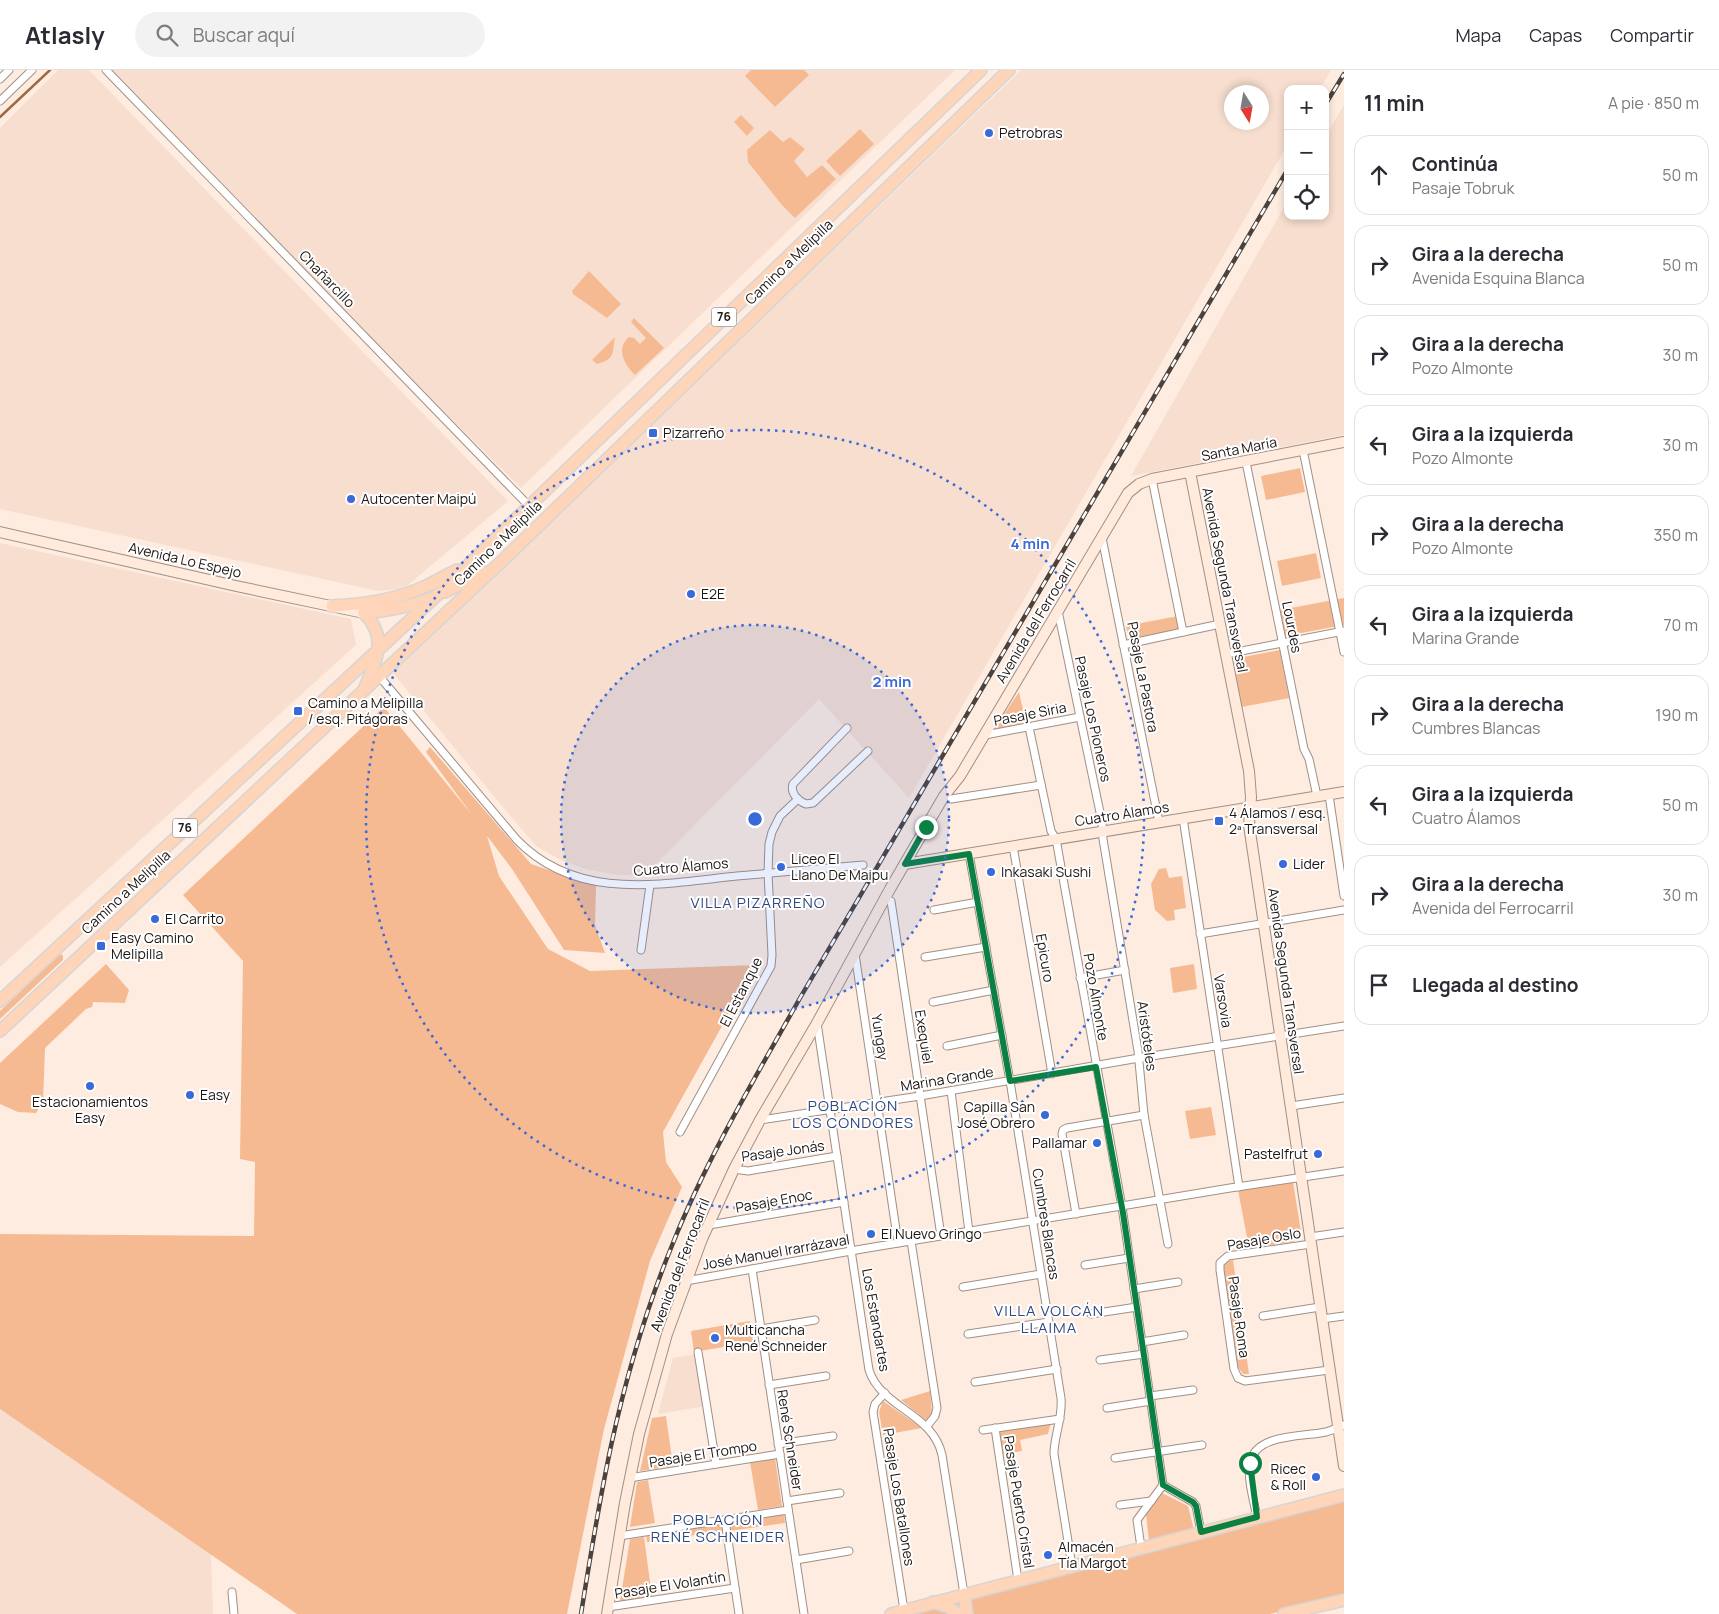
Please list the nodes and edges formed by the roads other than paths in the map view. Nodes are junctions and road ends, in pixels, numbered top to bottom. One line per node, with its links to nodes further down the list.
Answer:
1 (10, 70): 6 (street)
2 (32, 70): 7 (street)
3 (106, 70): 16 (street, Chañarcillo)
4 (981, 70): 8 (main road, Camino a Melipilla / 76)
5 (1009, 70): 9 (main road, Camino a Melipilla / 76)
6 (0, 79)
7 (0, 102)
8 (798, 245): 9 (main road); 16 (main road, Camino a Melipilla / 76)
9 (812, 260): 19 (main road, Camino a Melipilla / 76)
10 (1344, 442): 11 (street, Santa María)
11 (1303, 450): 12 (street, Santa María); 27 (street)
12 (1246, 462): 13 (street, Santa María); 29 (street, Lourdes)
13 (1190, 472): 14 (street, Santa María); 26 (street, Avenida Segunda Transversal)
14 (1152, 479): 15 (street, Santa María); 28 (street)
15 (1139, 484): 18 (street, Avenida del Ferrocarril)
16 (529, 506): 20 (main road, Camino a Melipilla / 76)
17 (0, 532): 22 (street, Avenida Lo Espejo)
18 (1102, 537): 24 (street, Avenida del Ferrocarril); 30 (street, Pasaje La Pastora)
19 (503, 560): 21 (main road); 34 (main road, Camino a Melipilla / 76)
20 (468, 565): 21 (main road, Camino a Melipilla / 76); 22 (main road)
21 (435, 597): 25 (main road); 32 (main road, Camino a Melipilla / 76)
22 (332, 606): 23 (street, Avenida Lo Espejo)
23 (347, 609): 25 (street, Avenida Lo Espejo); 32 (main road)
24 (1058, 611): 36 (street, Pasaje Los Pioneros); 40 (street, Avenida del Ferrocarril)
25 (364, 613): 32 (main road)
26 (1220, 624): 28 (street); 33 (street, Avenida Segunda Transversal)
27 (1342, 631): 29 (street); 31 (street)
28 (1183, 632): 30 (street)
29 (1283, 643): 33 (street); 47 (street, Lourdes)
30 (1123, 645): 52 (street, Pasaje La Pastora)
31 (1344, 652)
32 (375, 653): 35 (main road); 37 (main road, Camino a Melipilla / 76)
33 (1226, 654): 50 (street, Avenida Segunda Transversal)
34 (379, 676): 35 (main road, Camino a Melipilla / 76); 60 (street, Cuatro Álamos)
35 (364, 690): 41 (main road, Camino a Melipilla / 76)
36 (1080, 717): 38 (street, Pasaje Siria); 53 (street, Pasaje Los Pioneros)
37 (296, 724): 41 (main road); 68 (main road, Camino a Melipilla / 76)
38 (1029, 727): 40 (street, Pasaje Siria); 44 (street, Pozo Almonte)
39 (847, 728): 48 (street)
40 (985, 735): 43 (street, Avenida del Ferrocarril)
41 (310, 740): 73 (main road, Camino a Melipilla / 76)
42 (868, 750): 48 (street)
43 (960, 776): 49 (street, Avenida del Ferrocarril); 57 (street, Avenida del Ferrocarril)
44 (1041, 784): 49 (street); 54 (street, Pozo Almonte)
45 (1344, 792): 46 (street, Cuatro Álamos)
46 (1329, 795): 47 (street, Cuatro Álamos); 61 (street)
47 (1317, 796): 50 (street, Cuatro Álamos)
48 (798, 799): 59 (street, El Estanque)
49 (951, 799): 57 (street, Avenida del Ferrocarril)
50 (1250, 807): 51 (street, Cuatro Álamos); 66 (street, Avenida Segunda Transversal)
51 (1183, 818): 52 (street, Cuatro Álamos); 67 (street, Varsovia)
52 (1159, 822): 53 (street, Cuatro Álamos)
53 (1102, 832): 54 (street, Cuatro Álamos); 74 (street, Aristóteles)
54 (1056, 839): 55 (street, Cuatro Álamos); 75 (street, Pozo Almonte)
55 (1013, 846): 56 (street, Cuatro Álamos); 88 (street, Epicuro)
56 (969, 854): 57 (street, Cuatro Álamos); 63 (street, Cumbres Blancas)
57 (909, 864): 62 (street, Avenida del Ferrocarril); 71 (street, Avenida del Ferrocarril)
58 (863, 865): 59 (street, Cuatro Álamos)
59 (768, 873): 60 (street, Cuatro Álamos); 99 (street, El Estanque)
60 (650, 885): 70 (street)
61 (1344, 896)
62 (891, 901): 71 (street, Avenida del Ferrocarril); 91 (street, Exequiel)
63 (978, 902): 64 (street); 69 (street, Cumbres Blancas)
64 (934, 910)
65 (1344, 910): 66 (street)
66 (1264, 924): 67 (street); 83 (street, Avenida Segunda Transversal)
67 (1200, 934): 85 (street, Varsovia)
68 (63, 943): 73 (main road); 77 (main road, Camino a Melipilla / 76)
69 (986, 946): 72 (street); 76 (street, Cumbres Blancas)
70 (641, 950)
71 (855, 954): 79 (street, Avenida del Ferrocarril); 93 (street, Yungay)
72 (925, 957)
73 (78, 958): 81 (main road, Camino a Melipilla / 76)
74 (1125, 970): 75 (street); 86 (street, Aristóteles)
75 (1080, 978): 87 (street, Pozo Almonte)
76 (994, 990): 78 (street); 82 (street, Cumbres Blancas)
77 (0, 1001)
78 (932, 1002)
79 (817, 1023): 95 (street, Los Estandartes); 97 (street, Avenida del Ferrocarril)
80 (1344, 1026): 83 (street, Marina Grande)
81 (0, 1031)
82 (1002, 1035): 84 (street); 89 (street, Cumbres Blancas)
83 (1280, 1036): 85 (street, Marina Grande); 94 (street, Avenida Segunda Transversal)
84 (947, 1046)
85 (1217, 1046): 86 (street, Marina Grande); 104 (street, Varsovia)
86 (1139, 1058): 87 (street, Marina Grande); 96 (street, Aristóteles)
87 (1096, 1067): 88 (street, Marina Grande); 98 (street, Pozo Almonte)
88 (1052, 1074): 89 (street, Marina Grande)
89 (1010, 1081): 90 (street, Marina Grande); 109 (street, Cumbres Blancas)
90 (951, 1091): 91 (street, Marina Grande); 111 (street)
91 (920, 1096): 93 (street, Marina Grande); 113 (street, Exequiel)
92 (1344, 1098): 94 (street)
93 (877, 1102): 95 (street, Marina Grande); 116 (street, Yungay)
94 (1290, 1106): 103 (street, Avenida Segunda Transversal)
95 (830, 1110): 97 (street, Marina Grande); 100 (street, Los Estandartes)
96 (1144, 1114): 98 (street); 105 (street, Aristóteles)
97 (760, 1120): 101 (street, Avenida del Ferrocarril)
98 (1106, 1121): 107 (street, Pozo Almonte); 108 (street)
99 (680, 1132)
100 (837, 1156): 101 (street, Pasaje Jonás); 106 (street, Los Estandartes)
101 (734, 1169): 110 (street, Avenida del Ferrocarril)
102 (1344, 1171): 103 (street, José Manuel Irarrázaval)
103 (1301, 1178): 104 (street, José Manuel Irarrázaval); 114 (street, Avenida Segunda Transversal)
104 (1238, 1187): 105 (street, José Manuel Irarrázaval)
105 (1161, 1200): 107 (street, José Manuel Irarrázaval); 117 (street, Aristóteles)
106 (844, 1202): 110 (street, Pasaje Enoc); 118 (street, Los Estandartes)
107 (1122, 1206): 108 (street, José Manuel Irarrázaval); 119 (street, Pozo Almonte)
108 (1076, 1214): 109 (street, José Manuel Irarrázaval)
109 (1033, 1221): 111 (street, José Manuel Irarrázaval); 123 (street, Cumbres Blancas)
110 (709, 1225): 124 (street, Avenida del Ferrocarril)
111 (970, 1232): 113 (street, José Manuel Irarrázaval)
112 (1344, 1232): 114 (street, Pasaje Oslo)
113 (941, 1236): 115 (street, José Manuel Irarrázaval)
114 (1310, 1240): 120 (street, Pasaje Oslo); 129 (street, Avenida Segunda Transversal)
115 (911, 1241): 116 (street, José Manuel Irarrázaval); 153 (street)
116 (898, 1243): 118 (street, José Manuel Irarrázaval)
117 (1168, 1244)
118 (851, 1251): 122 (street, José Manuel Irarrázaval); 149 (street, Los Estandartes)
119 (1130, 1258): 121 (street); 127 (street, Pozo Almonte)
120 (1222, 1260): 144 (street, Pasaje Roma)
121 (1085, 1265)
122 (752, 1269): 124 (street, José Manuel Irarrázaval); 136 (street, René Schneider)
123 (1042, 1274): 126 (street); 135 (street, Cumbres Blancas)
124 (686, 1281): 165 (street, Avenida del Ferrocarril)
125 (1178, 1282): 127 (street)
126 (963, 1287)
127 (1134, 1289): 128 (street, Pozo Almonte)
128 (1137, 1307): 130 (street); 139 (street, Pozo Almonte)
129 (1320, 1307): 131 (street); 133 (street, Avenida Segunda Transversal)
130 (1091, 1314)
131 (1263, 1316)
132 (1344, 1316): 133 (street)
133 (1322, 1319): 144 (street, Avenida Segunda Transversal)
134 (815, 1320): 136 (street)
135 (1049, 1322): 137 (street); 143 (street, Cumbres Blancas)
136 (761, 1329): 147 (street, René Schneider)
137 (968, 1334)
138 (1184, 1336): 139 (street)
139 (1142, 1342): 141 (street, Pozo Almonte)
140 (698, 1352): 163 (street)
141 (1144, 1354): 142 (street); 150 (street, Pozo Almonte)
142 (1100, 1360)
143 (1056, 1369): 146 (street); 152 (street, Cumbres Blancas)
144 (1329, 1370): 154 (street, Avenida Segunda Transversal)
145 (826, 1376): 147 (street)
146 (975, 1382)
147 (769, 1385): 158 (street, René Schneider)
148 (1193, 1390): 150 (street)
149 (885, 1393): 153 (street, Los Estandartes); 188 (street, Pasaje Los Batallones)
150 (1150, 1399): 151 (street); 160 (street, Pozo Almonte)
151 (1107, 1408)
152 (1060, 1419): 155 (street); 180 (street, Cumbres Blancas)
153 (927, 1426): 184 (street, Los Estandartes)
154 (1341, 1426): 164 (street, Avenida Segunda Transversal); 173 (street)
155 (995, 1428): 156 (street); 181 (street, Pasaje Puerto Cristal)
156 (983, 1430)
157 (833, 1436): 158 (street)
158 (778, 1444): 161 (street, René Schneider)
159 (1202, 1445): 160 (street)
160 (1158, 1451): 162 (street); 166 (street, Pozo Almonte)
161 (780, 1454): 163 (street, Pasaje El Trompo); 170 (street, René Schneider)
162 (1115, 1458)
163 (716, 1464): 165 (street, Pasaje El Trompo)
164 (1344, 1466)
165 (629, 1478): 176 (street, Avenida del Ferrocarril)
166 (1163, 1485): 169 (street); 175 (street)
167 (840, 1494): 170 (street)
168 (1344, 1495): 173 (main road)
169 (1151, 1500): 171 (street); 177 (street)
170 (787, 1501): 172 (street, René Schneider)
171 (1120, 1505)
172 (788, 1510): 174 (street); 179 (street, René Schneider)
173 (1257, 1517): 175 (main road)
174 (725, 1520): 176 (street); 182 (street)
175 (1201, 1532): 177 (main road)
176 (619, 1536): 187 (street, Avenida del Ferrocarril)
177 (1141, 1548): 180 (main road)
178 (849, 1552): 179 (street)
179 (796, 1560): 191 (street, René Schneider)
180 (1072, 1566): 181 (main road)
181 (1018, 1580): 184 (main road)
182 (735, 1588): 187 (street, Pasaje El Volantín); 190 (street)
183 (232, 1592): 189 (street)
184 (964, 1594): 186 (main road); 193 (main road)
185 (1344, 1600): 194 (main road)
186 (933, 1602): 188 (main road); 192 (main road)
187 (607, 1611)
188 (895, 1612)
189 (234, 1614)
190 (739, 1614)
191 (804, 1614)
192 (958, 1614)
193 (967, 1614)
194 (1284, 1614)

